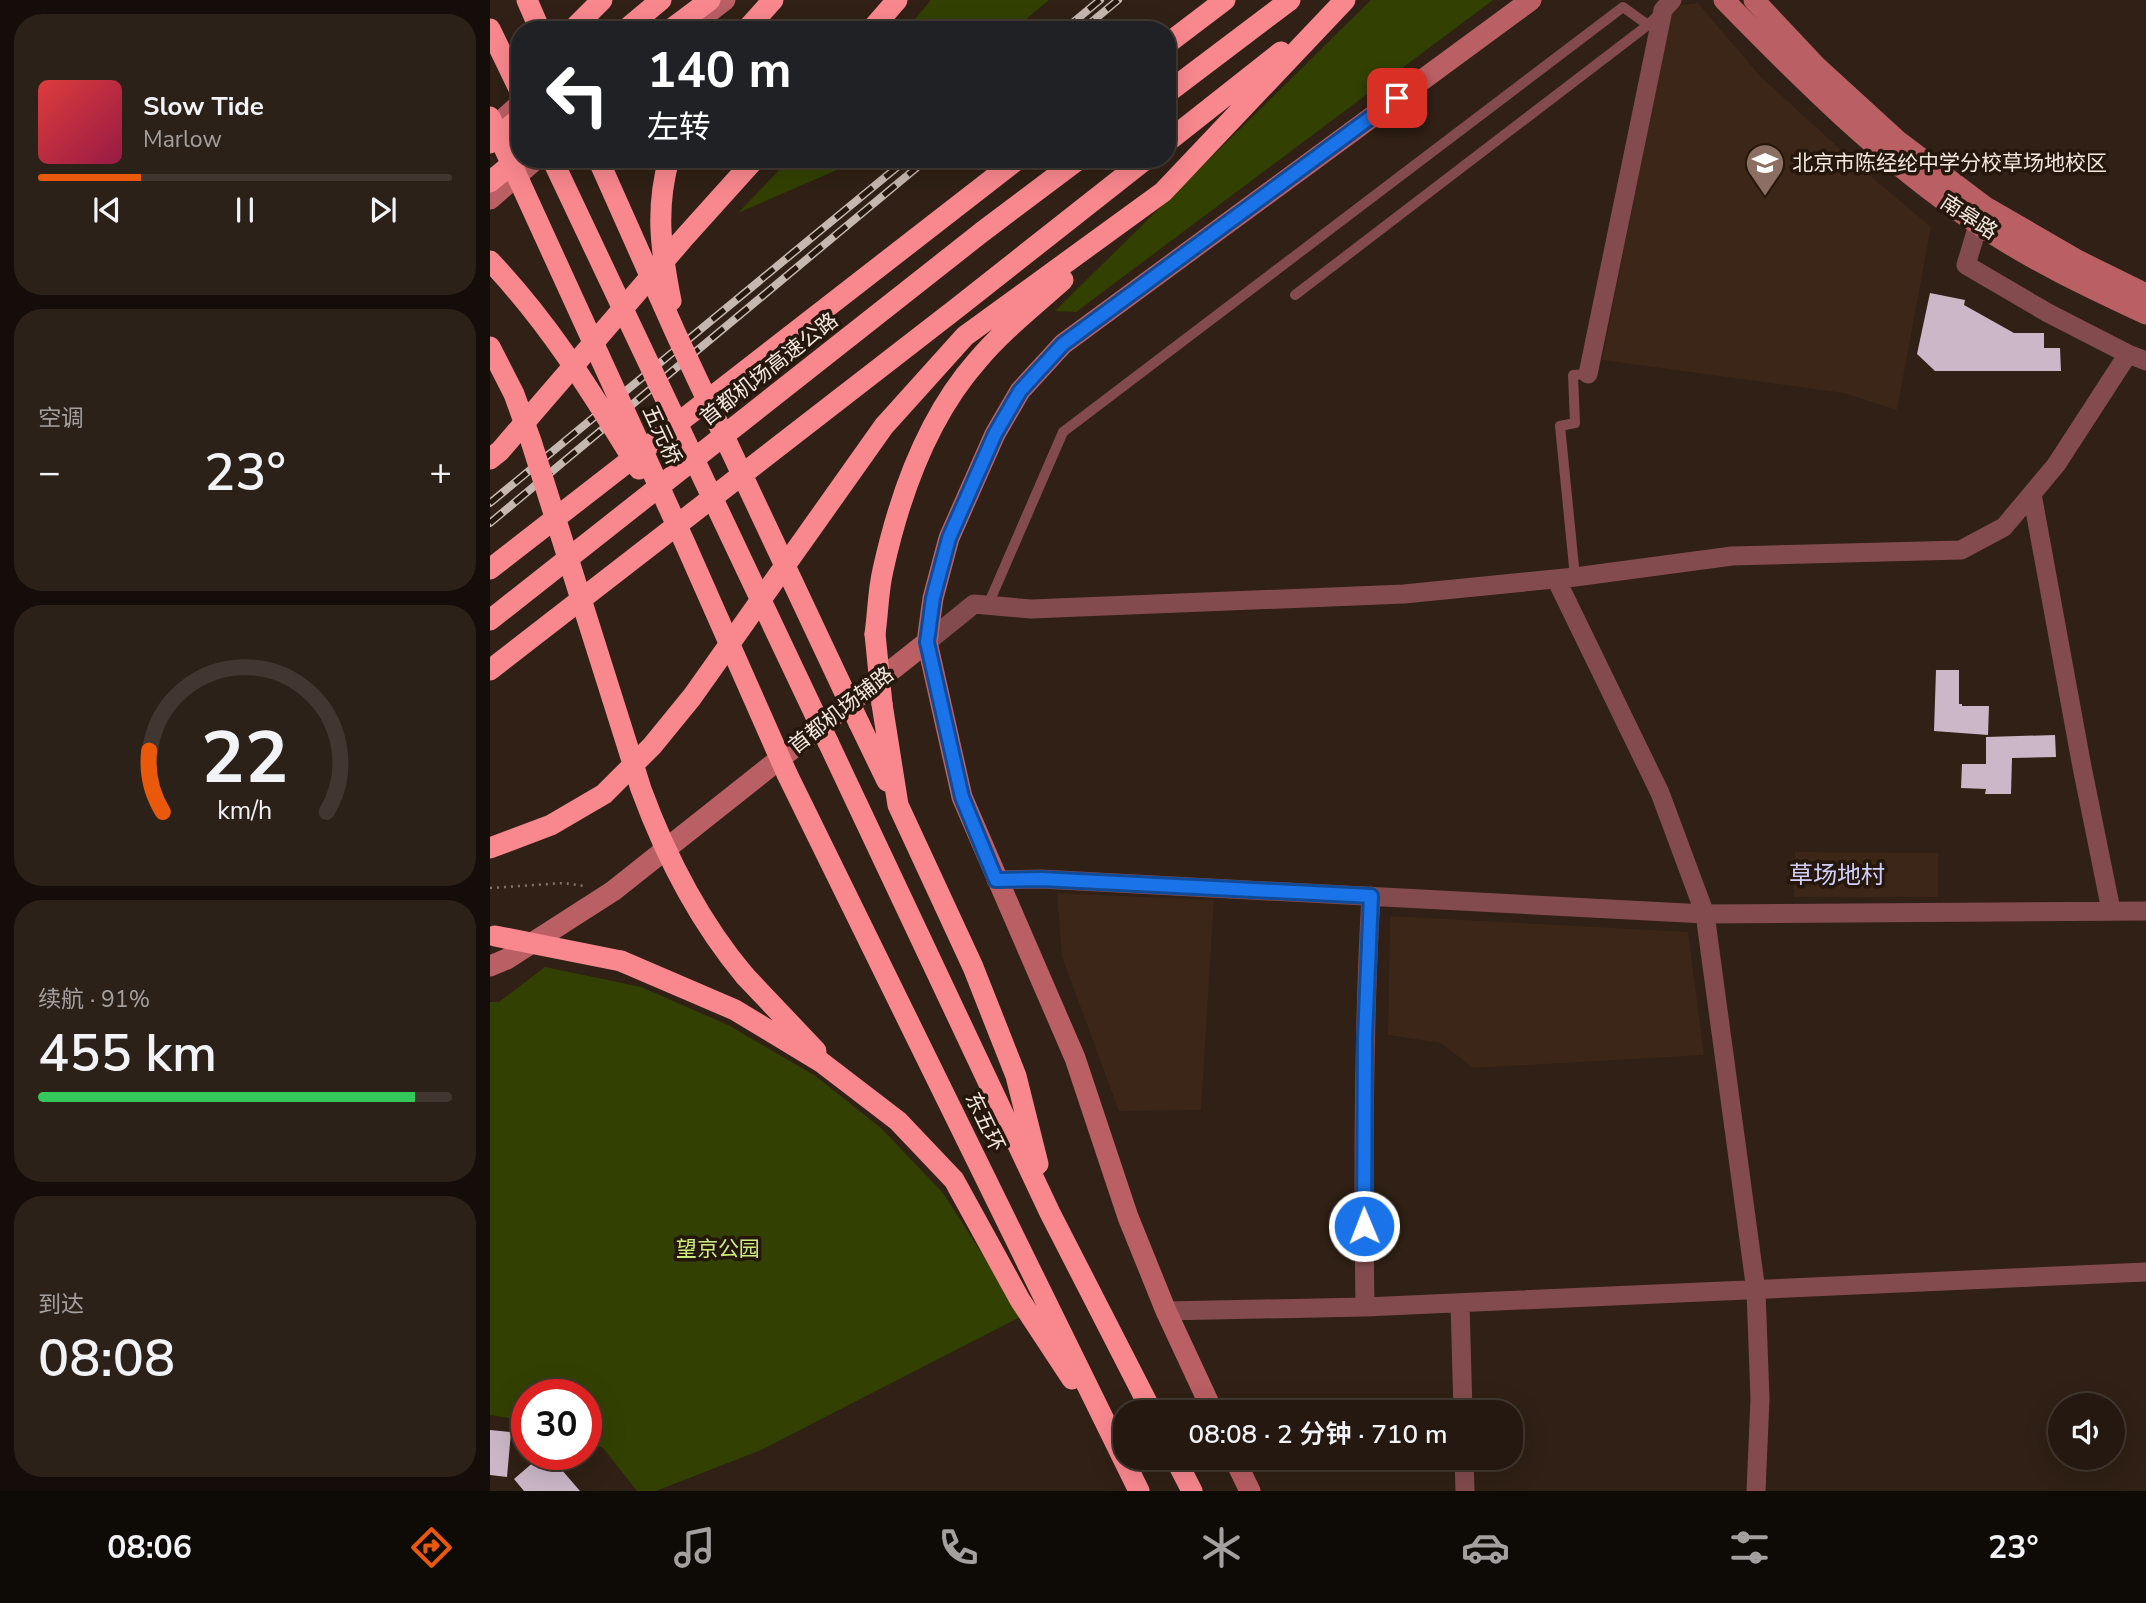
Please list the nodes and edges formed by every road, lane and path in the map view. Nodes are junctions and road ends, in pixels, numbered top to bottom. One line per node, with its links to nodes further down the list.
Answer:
1 (527, 0): 16 (highway)
2 (602, 0): 17 (highway)
3 (660, 0): 18 (street); 19 (highway)
4 (710, 0): 20 (highway)
5 (725, 0): 21 (street)
6 (773, 0): 22 (highway)
7 (897, 0): 23 (highway)
8 (1225, 0): 26 (highway)
9 (1290, 0): 28 (highway)
10 (1338, 0): 33 (highway)
11 (1345, 0): 47 (highway)
12 (1531, 0): 66 (street)
13 (1724, 0): 50 (street, 南皋路)
14 (1754, 0): 48 (street, 南皋路)
15 (1667, 5): 24 (lane); 58 (street)
16 (536, 21)
17 (581, 21)
18 (631, 21)
19 (636, 21)
20 (682, 21)
21 (698, 21)
22 (754, 21)
23 (879, 21)
24 (1648, 25): 52 (lane); 64 (lane)
25 (490, 29): 27 (highway)
26 (1176, 37)
27 (511, 85)
28 (1176, 86)
29 (511, 111): 32 (street)
30 (511, 114): 34 (highway)
31 (490, 117): 35 (highway, 五元桥, bridge)
32 (490, 131)
33 (1176, 135)
34 (490, 142)
35 (511, 163)
36 (511, 164): 46 (highway)
37 (513, 168): 61 (highway, 五元桥, bridge)
38 (526, 168): 49 (street)
39 (556, 168): 68 (highway, 五元桥, bridge)
40 (602, 168): 55 (highway, bridge)
41 (666, 168): 55 (highway, bridge)
42 (747, 168): 59 (highway)
43 (1006, 168): 62 (highway, 首都机场高速公路)
44 (1067, 168): 65 (highway, 首都机场高速公路)
45 (1135, 168): 67 (highway)
46 (490, 182)
47 (1163, 192): 70 (highway, bridge); 71 (highway)
48 (1972, 197): 50 (street); 53 (street, 南皋路)
49 (490, 199)
50 (1978, 225): 54 (street, 南皋路); 57 (street)
51 (490, 261): 61 (highway, bridge)
52 (1295, 295)
53 (2146, 295)
54 (2146, 314)
55 (676, 334): 70 (highway, bridge)
56 (490, 347): 81 (highway, bridge)
57 (2137, 358): 60 (street)
58 (1588, 374): 63 (lane)
59 (490, 459)
60 (2032, 494): 63 (street); 76 (street)
61 (684, 541): 69 (highway, 五元桥, bridge)
62 (490, 569)
63 (1565, 578): 64 (street); 78 (street)
64 (988, 605): 66 (street)
65 (490, 620)
66 (927, 642): 72 (street); 74 (street, 首都机场辅路)
67 (490, 670)
68 (828, 743): 82 (highway, 东五环)
69 (787, 774): 91 (highway, 东五环)
70 (898, 805): 82 (highway)
71 (490, 848)
72 (996, 880): 75 (street); 87 (street)
73 (490, 888): 74 (path)
74 (614, 891): 80 (street, 首都机场辅路)
75 (1371, 896): 78 (street); 86 (street)
76 (2111, 910): 77 (street); 78 (street)
77 (2146, 911)
78 (1705, 914): 84 (street)
79 (492, 936): 81 (highway, bridge)
80 (490, 966)
81 (844, 1079): 92 (highway)
82 (1050, 1213): 88 (highway, 东五环)
83 (2146, 1272): 84 (street)
84 (1756, 1291): 85 (street); 101 (street)
85 (1460, 1303): 86 (street); 90 (street)
86 (1365, 1307): 87 (street)
87 (1166, 1311): 89 (street)
88 (1146, 1400)
89 (1207, 1400)
90 (1463, 1400)
91 (1113, 1439)
92 (1113, 1444)
93 (1128, 1470): 97 (highway, 东五环)
94 (1181, 1470): 98 (highway)
95 (1240, 1470): 99 (street)
96 (1464, 1470): 100 (street)
97 (1139, 1491)
98 (1192, 1491)
99 (1250, 1491)
100 (1465, 1491)
101 (1756, 1491)

